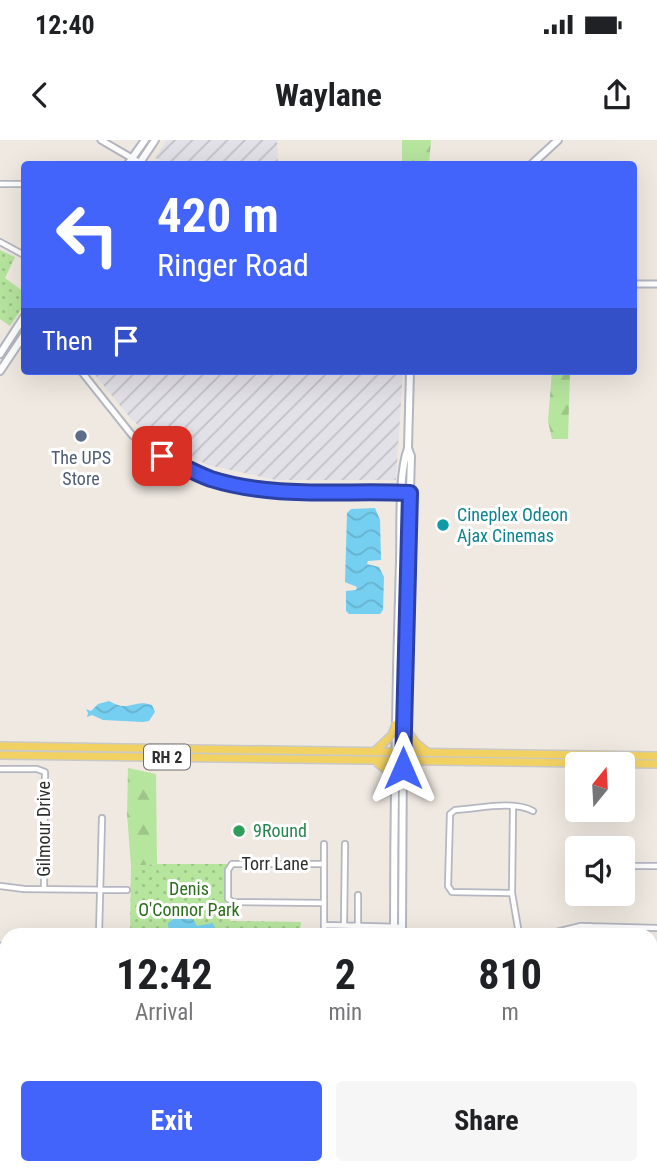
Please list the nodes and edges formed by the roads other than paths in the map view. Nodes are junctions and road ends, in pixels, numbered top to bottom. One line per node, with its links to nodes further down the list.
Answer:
1 (101, 140): 5 (street)
2 (145, 140): 5 (main road)
3 (155, 140): 8 (main road)
4 (558, 140): 9 (main road)
5 (133, 158): 6 (main road); 7 (street)
6 (130, 161)
7 (137, 161)
8 (143, 161)
9 (535, 161)
10 (0, 184): 11 (street)
11 (21, 184)
12 (0, 242): 13 (street)
13 (21, 253)
14 (637, 284): 15 (street)
15 (657, 284)
16 (21, 324): 18 (main road)
17 (21, 339): 19 (main road)
18 (0, 354)
19 (0, 370)
20 (84, 375): 22 (street)
21 (410, 375): 22 (main road)
22 (406, 493): 23 (main road)
23 (400, 725): 25 (main road); 26 (main road); 26 (main road); 27 (main road)
24 (0, 746): 25 (main road, RH 2)
25 (376, 750): 26 (main road, RH 2)
26 (399, 750): 27 (main road, RH 2); 31 (main road)
27 (427, 751): 29 (main road, RH 2)
28 (0, 755): 30 (main road, RH 2)
29 (657, 756)
30 (373, 760): 31 (main road, RH 2); 35 (main road)
31 (399, 760): 32 (main road, RH 2); 35 (main road)
32 (422, 760): 33 (main road, RH 2); 35 (main road)
33 (657, 764)
34 (0, 769): 45 (street, Gilmour Drive)
35 (399, 778): 57 (main road); 58 (main road)
36 (513, 806): 37 (street); 48 (street); 48 (street)
37 (534, 811)
38 (102, 818): 46 (street)
39 (324, 844): 41 (street)
40 (345, 844): 52 (street)
41 (324, 864): 50 (street); 50 (street, Torr Lane)
42 (635, 866): 43 (street)
43 (657, 866)
44 (0, 886): 45 (street)
45 (44, 889): 46 (street)
46 (101, 890): 47 (street); 55 (street)
47 (127, 890)
48 (512, 893): 59 (street)
49 (358, 895): 53 (street)
50 (324, 903): 51 (street)
51 (324, 925): 52 (street)
52 (344, 925): 53 (street)
53 (358, 925): 56 (street)
54 (591, 926): 60 (street); 61 (street)
55 (99, 928)
56 (376, 928)
57 (394, 928)
58 (402, 928)
59 (518, 928)
60 (570, 928)
61 (649, 928): 62 (street)
62 (657, 928)

